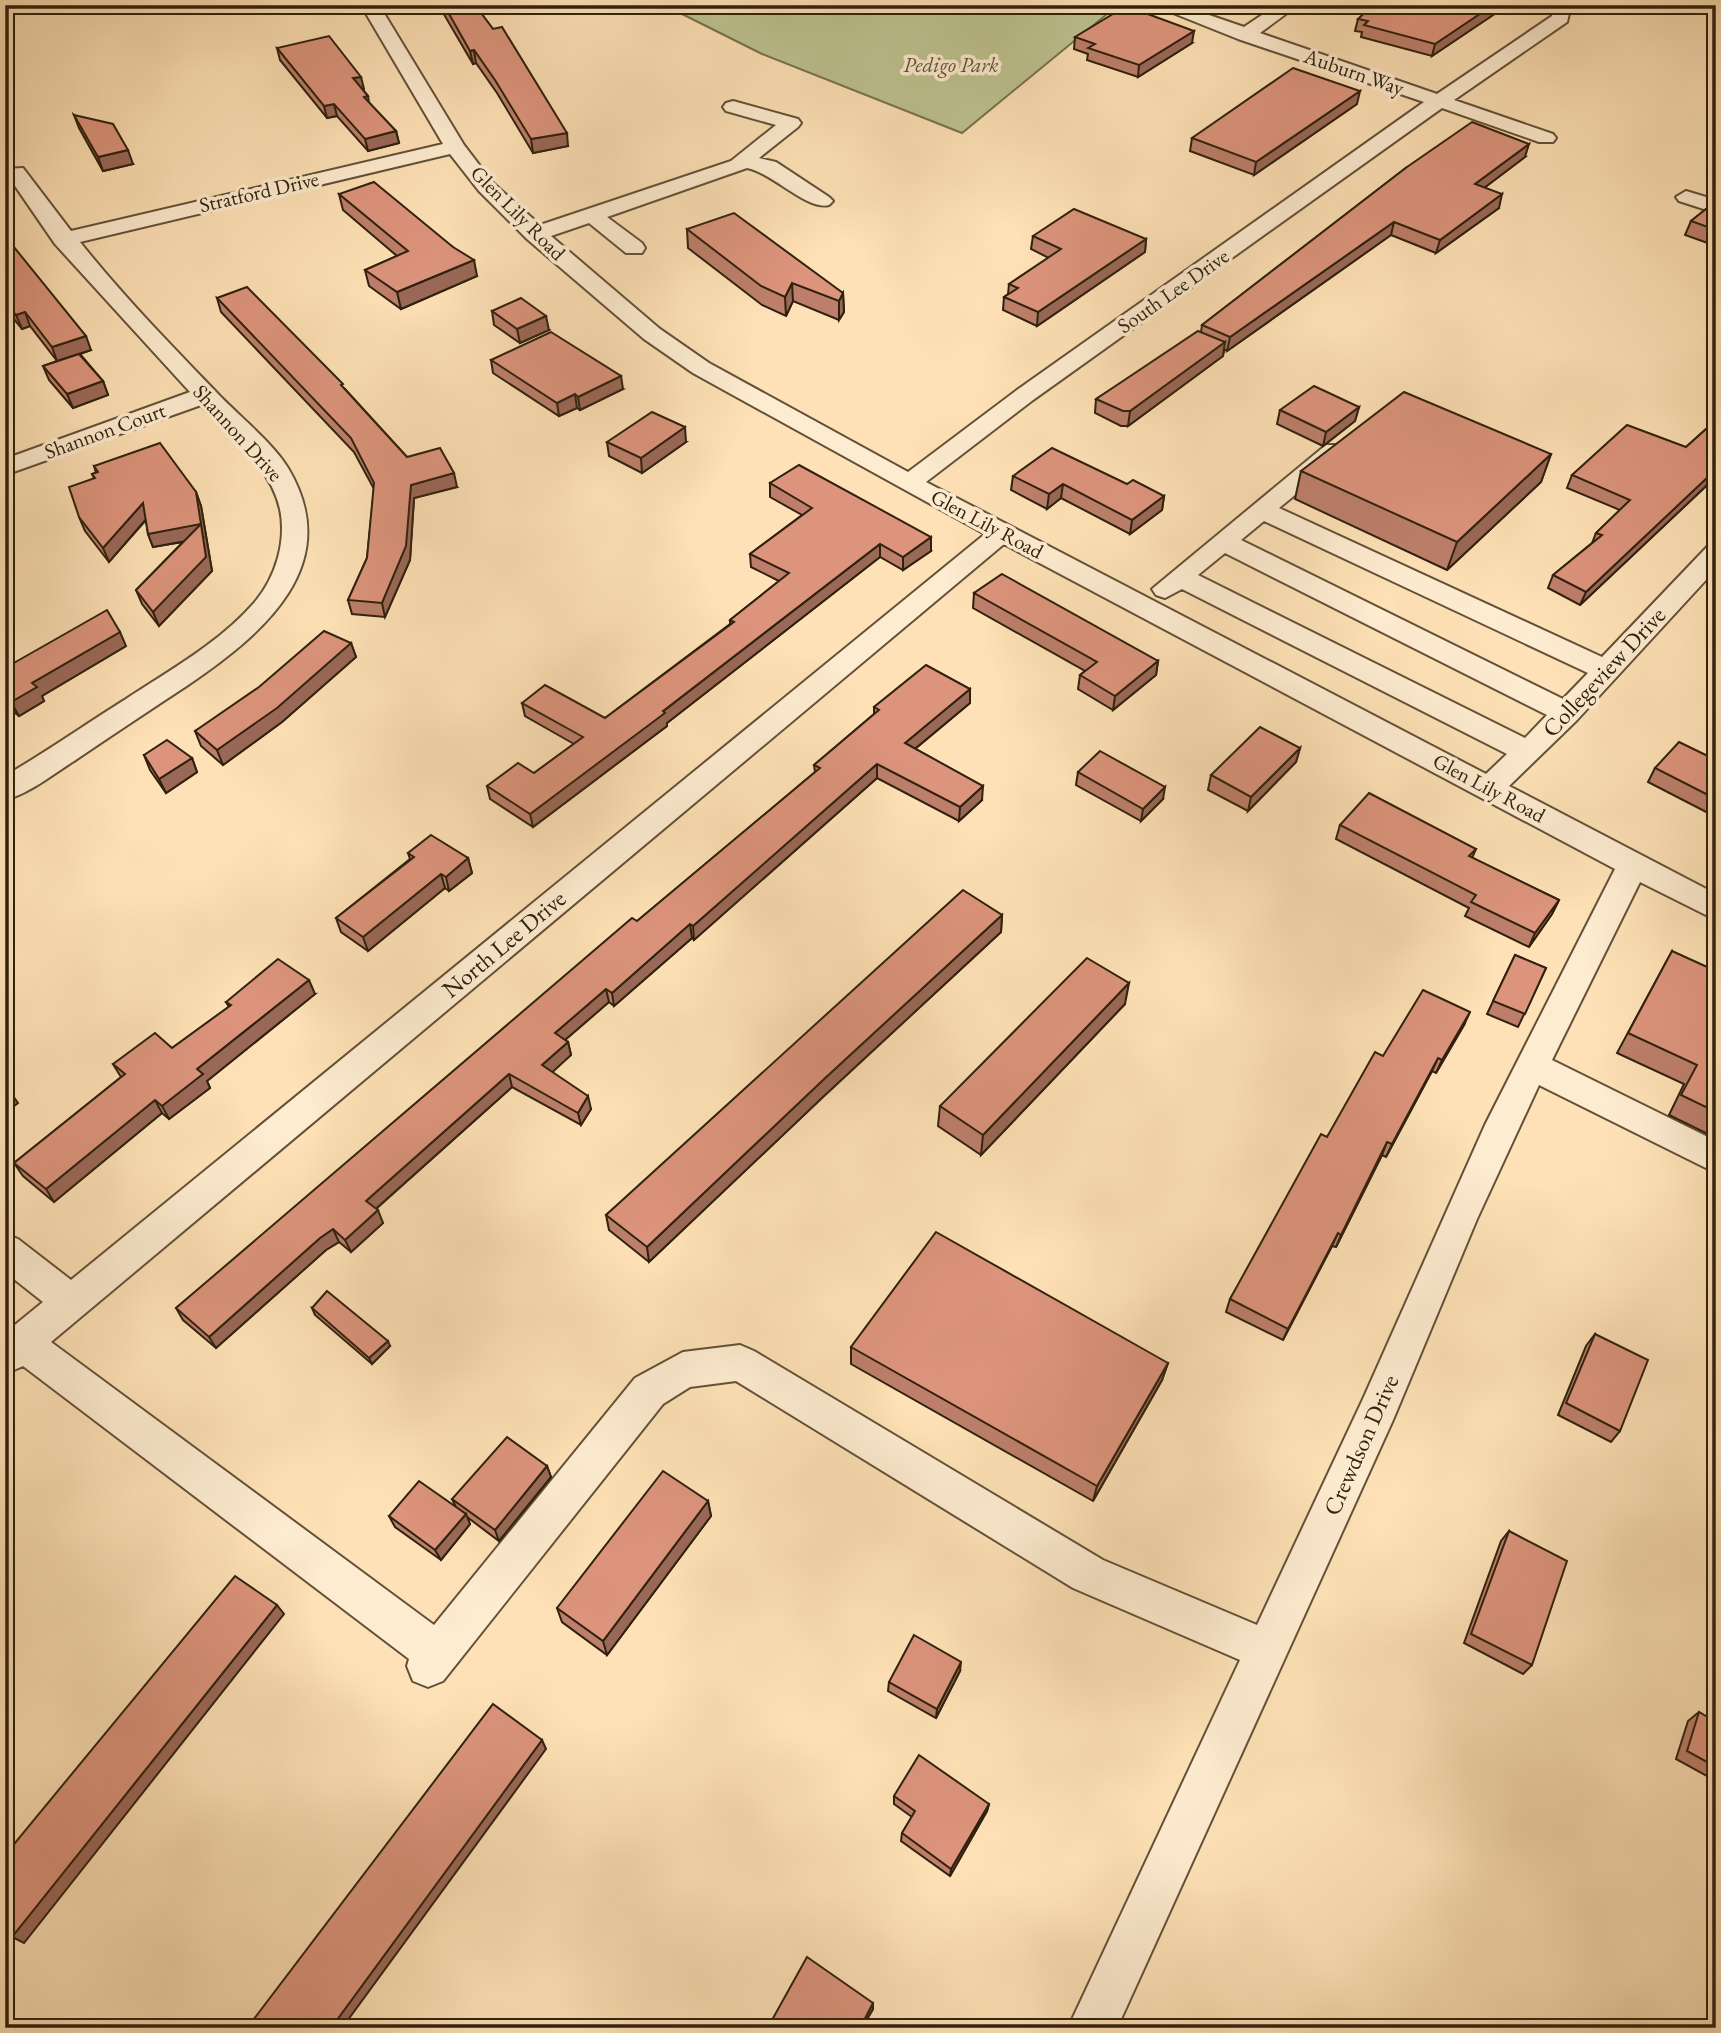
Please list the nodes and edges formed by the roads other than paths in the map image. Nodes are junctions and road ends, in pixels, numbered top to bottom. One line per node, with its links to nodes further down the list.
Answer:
1 (1162, 5): 5 (street, Auburn Way)
2 (1289, 5): 5 (street)
3 (1562, 5): 6 (street, South Lee Drive)
4 (376, 6): 9 (street, Glen Lily Road)
5 (1245, 35): 6 (street, Auburn Way)
6 (1439, 101): 8 (street, Auburn Way); 22 (street, South Lee Drive)
7 (733, 107): 10 (street)
8 (1546, 138)
9 (455, 147): 16 (street, Glen Lily Road); 17 (street, Stratford Drive)
10 (744, 161): 13 (street); 15 (street)
11 (5, 175): 17 (street, Shannon Drive)
12 (1686, 197): 14 (street)
13 (822, 201)
14 (1716, 207)
15 (593, 216): 16 (street); 18 (street)
16 (535, 234): 22 (street, Glen Lily Road)
17 (63, 239): 19 (street, Shannon Drive)
18 (634, 248)
19 (205, 395): 21 (street, Shannon Court); 33 (street, Shannon Drive)
20 (1351, 438): 23 (street)
21 (5, 468)
22 (909, 483): 24 (street, Glen Lily Road)
23 (1262, 510): 25 (street); 29 (street)
24 (1003, 532): 28 (street, Glen Lily Road); 39 (street, North Lee Drive)
25 (1224, 542): 27 (street); 30 (street)
26 (1716, 553): 29 (street, Collegeview Drive)
27 (1180, 578): 28 (street); 31 (street)
28 (1144, 606): 32 (street, Glen Lily Road)
29 (1606, 670): 30 (street, Collegeview Drive)
30 (1567, 712): 31 (street, Collegeview Drive)
31 (1527, 752): 32 (street, Collegeview Drive)
32 (1489, 788): 34 (street, Glen Lily Road)
33 (5, 790)
34 (1633, 865): 35 (street, Glen Lily Road); 36 (street, Crewdson Drive)
35 (1716, 908)
36 (1532, 1066): 37 (street); 41 (street, Crewdson Drive)
37 (1716, 1158)
38 (5, 1250): 39 (street)
39 (71, 1302): 40 (street, North Lee Drive)
40 (13, 1350): 41 (street)
41 (1266, 1650): 42 (street, Crewdson Drive)
42 (1091, 2028)

